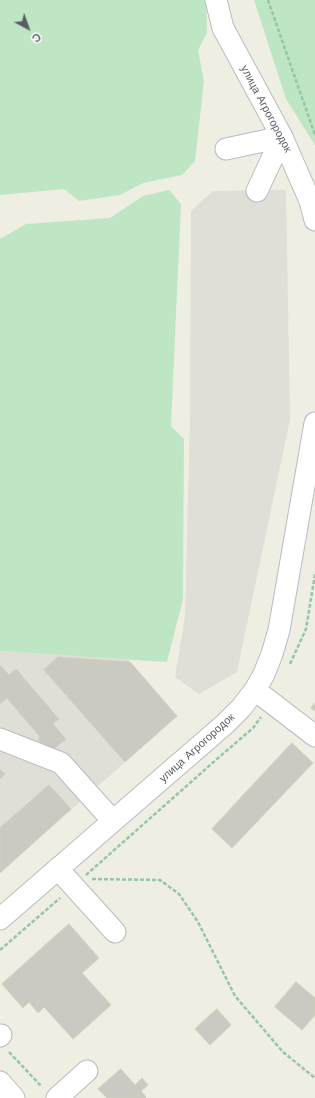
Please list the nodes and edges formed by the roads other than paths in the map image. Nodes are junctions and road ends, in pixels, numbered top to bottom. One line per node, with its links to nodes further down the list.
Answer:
1 (216, 0): 2 (street, улица Агрогородок)
2 (282, 137): 3 (street); 4 (street); 5 (street, улица Агрогородок)
3 (226, 149)
4 (257, 191)
5 (315, 220)
6 (315, 423): 7 (street, улица Агрогородок)
7 (309, 497): 8 (street, улица Агрогородок)
8 (255, 690): 9 (street); 11 (street, улица Агрогородок)
9 (315, 736)
10 (0, 739): 11 (street)
11 (113, 821): 12 (street, улица Агрогородок)
12 (58, 869): 13 (street, улица Агрогородок); 14 (street)
13 (0, 919)
14 (114, 932)
15 (87, 1071): 17 (street)
16 (0, 1082): 18 (street)
17 (52, 1095)
18 (14, 1098)

